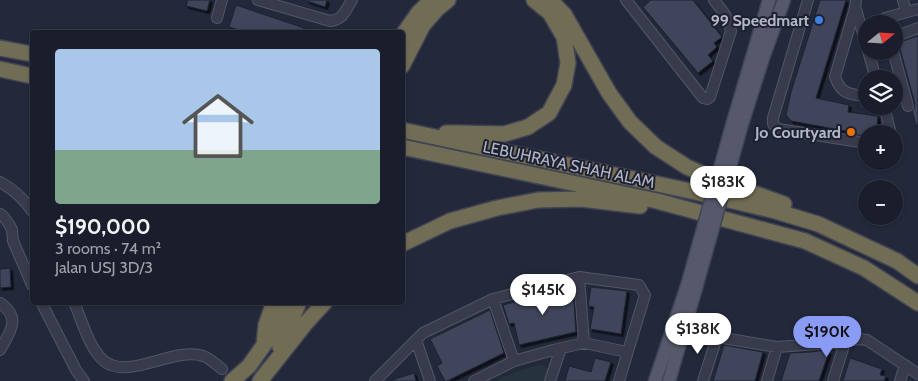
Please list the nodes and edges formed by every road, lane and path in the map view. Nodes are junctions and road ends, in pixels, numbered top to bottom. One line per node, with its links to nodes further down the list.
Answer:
1 (222, 0): 18 (street)
2 (258, 0): 3 (street)
3 (352, 0)
4 (432, 0): 20 (highway)
5 (448, 0): 24 (highway)
6 (534, 0): 32 (highway)
7 (550, 0): 39 (highway)
8 (626, 0): 9 (street)
9 (714, 0)
10 (769, 0): 30 (main road)
11 (784, 0): 30 (main road)
12 (808, 0): 33 (street)
13 (903, 0): 16 (street)
14 (856, 4): 28 (street)
15 (918, 9): 16 (street)
16 (906, 12): 17 (street)
17 (896, 15)
18 (217, 18)
19 (918, 28): 21 (street)
20 (405, 32)
21 (903, 34)
22 (0, 48): 23 (highway)
23 (30, 54)
24 (405, 60)
25 (895, 60): 29 (street)
26 (0, 69): 27 (highway)
27 (30, 76)
28 (858, 95)
29 (908, 106)
30 (737, 123): 46 (main road, bridge)
31 (405, 131): 32 (highway, LEBUHRAYA SHAH ALAM)
32 (427, 135): 39 (highway, LEBUHRAYA SHAH ALAM)
33 (858, 141)
34 (405, 148): 37 (highway, LEBUHRAYA SHAH ALAM)
35 (0, 182): 36 (street)
36 (30, 208)
37 (701, 212): 42 (highway); 48 (highway, LEBUHRAYA SHAH ALAM)
38 (0, 214): 41 (street)
39 (818, 224): 43 (highway, LEBUHRAYA SHAH ALAM)
40 (0, 230): 41 (street)
41 (12, 230): 45 (street)
42 (405, 243)
43 (918, 276)
44 (579, 277): 47 (street); 58 (street); 63 (street)
45 (30, 280)
46 (691, 287): 77 (main road); 78 (main road)
47 (492, 299): 56 (street); 64 (street)
48 (918, 303)
49 (0, 304): 62 (street)
50 (44, 305): 69 (street)
51 (75, 305): 67 (street)
52 (273, 305): 59 (highway)
53 (286, 305): 59 (highway)
54 (298, 305): 66 (highway)
55 (322, 305): 66 (highway)
56 (416, 340): 72 (street); 73 (street)
57 (845, 342): 60 (street); 65 (street); 81 (street)
58 (584, 343): 61 (street); 63 (street)
59 (264, 345): 70 (highway)
60 (777, 347): 79 (street); 80 (street)
61 (561, 348): 64 (street); 75 (street)
62 (0, 350)
63 (627, 352): 76 (street)
64 (514, 361): 74 (street)
65 (905, 365): 68 (street); 82 (street)
66 (272, 367): 71 (highway)
67 (222, 369)
68 (918, 374)
69 (84, 381)
70 (232, 381)
71 (260, 381)
72 (375, 381)
73 (430, 381)
74 (474, 381)
75 (550, 381)
76 (619, 381)
77 (655, 381)
78 (669, 381)
79 (703, 381)
80 (767, 381)
81 (833, 381)
82 (900, 381)

